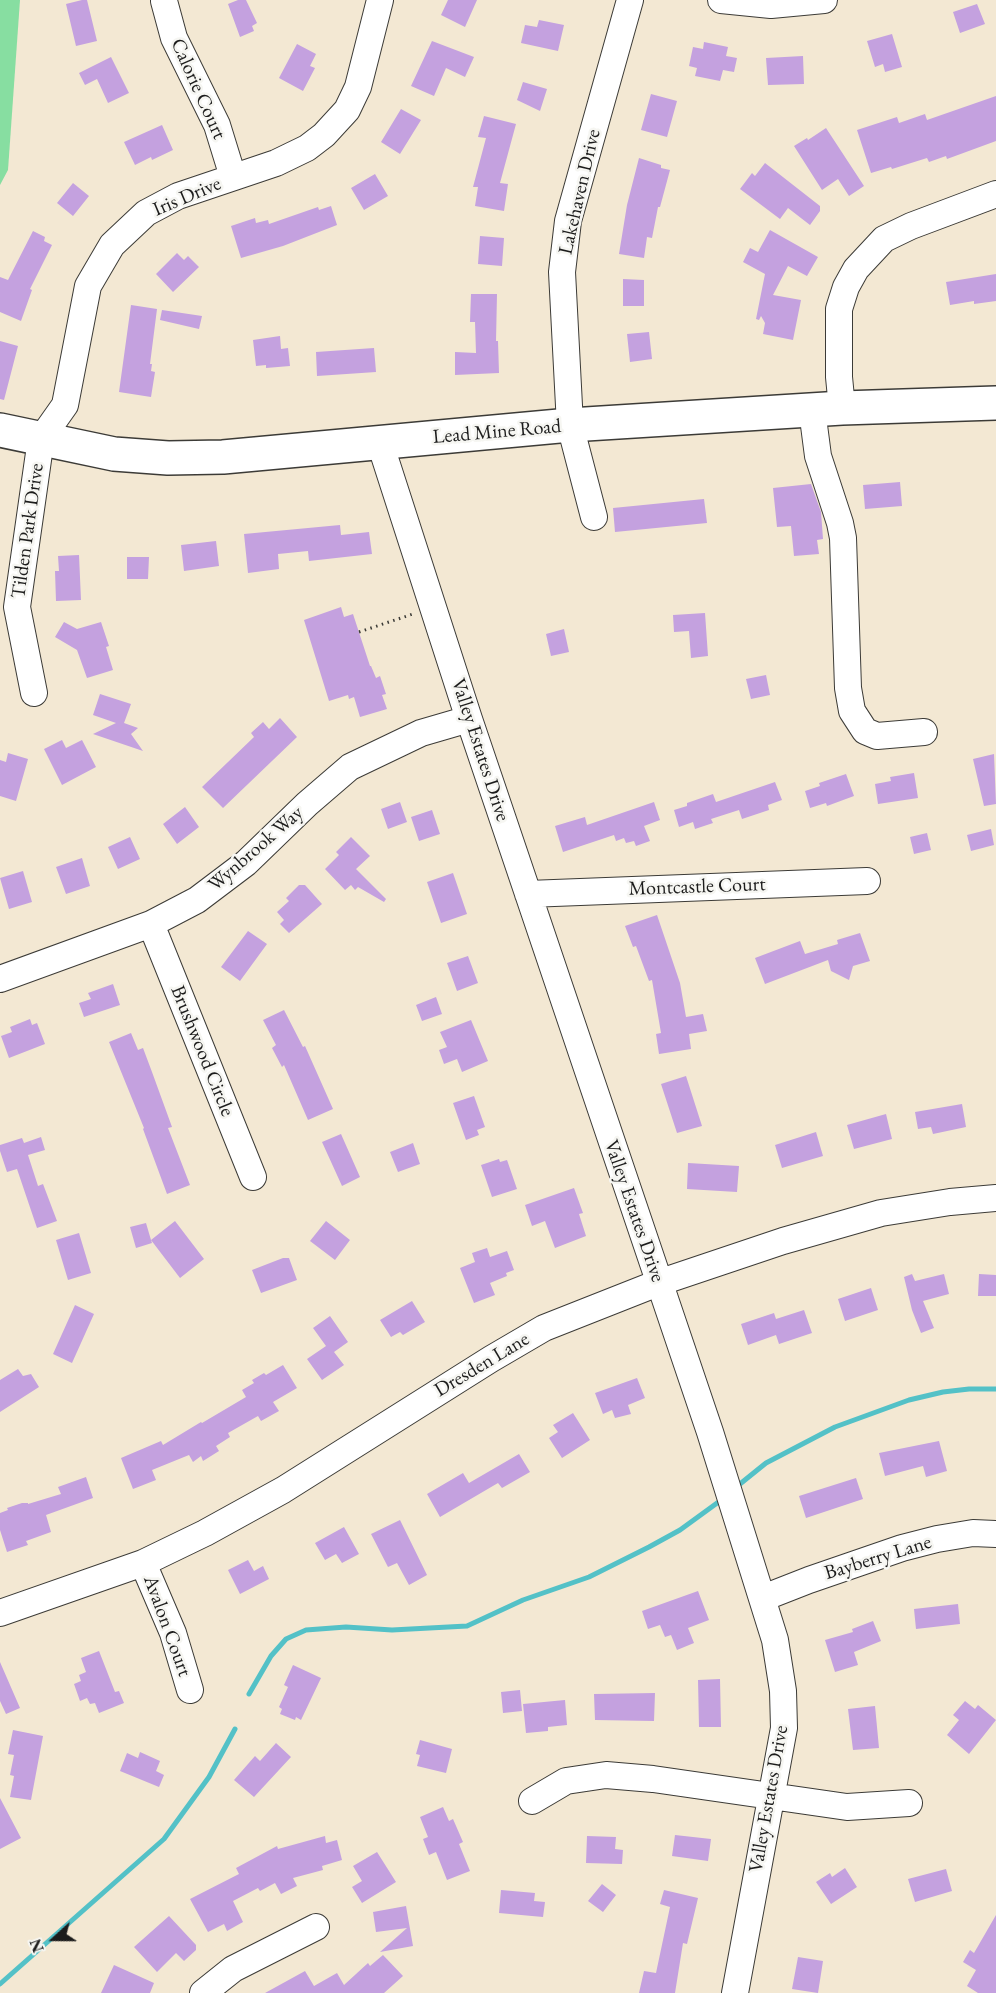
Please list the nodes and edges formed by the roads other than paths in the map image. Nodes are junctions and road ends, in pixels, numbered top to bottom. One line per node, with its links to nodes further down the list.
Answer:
1 (380, 0): 6 (street, Iris Drive)
2 (630, 0): 10 (street, Lakehaven Drive)
3 (721, 0): 4 (street)
4 (824, 0)
5 (164, 1): 6 (street, Calorie Court)
6 (233, 177): 12 (street, Iris Drive)
7 (996, 194): 9 (street)
8 (996, 403): 9 (main road, Lead Mine Road)
9 (827, 409): 10 (main road, Lead Mine Road); 17 (street)
10 (570, 425): 13 (main road, Lead Mine Road); 14 (street, Lakehaven Drive)
11 (0, 430): 12 (main road, Lead Mine Road)
12 (41, 439): 13 (main road, Lead Mine Road); 15 (street, Tilden Park Drive)
13 (380, 443): 16 (street, Valley Estates Drive)
14 (594, 517)
15 (34, 693)
16 (470, 719): 19 (street, Valley Estates Drive); 20 (street, Wynbrook Way)
17 (924, 732)
18 (867, 881): 19 (street, Montcastle Court)
19 (528, 894): 24 (street, Valley Estates Drive)
20 (151, 924): 21 (street, Wynbrook Way); 22 (street, Brushwood Circle)
21 (0, 979)
22 (253, 1177)
23 (996, 1198): 24 (street, Dresden Lane)
24 (658, 1283): 26 (street, Dresden Lane); 27 (street, Valley Estates Drive)
25 (996, 1534): 27 (street, Bayberry Lane)
26 (143, 1563): 28 (street, Dresden Lane); 29 (street, Avalon Court)
27 (763, 1598): 30 (street, Valley Estates Drive)
28 (0, 1613)
29 (190, 1690)
30 (771, 1796): 31 (street); 32 (street); 35 (street, Valley Estates Drive)
31 (532, 1802)
32 (909, 1803)
33 (316, 1927): 34 (street)
34 (203, 1993)
35 (735, 1993)

